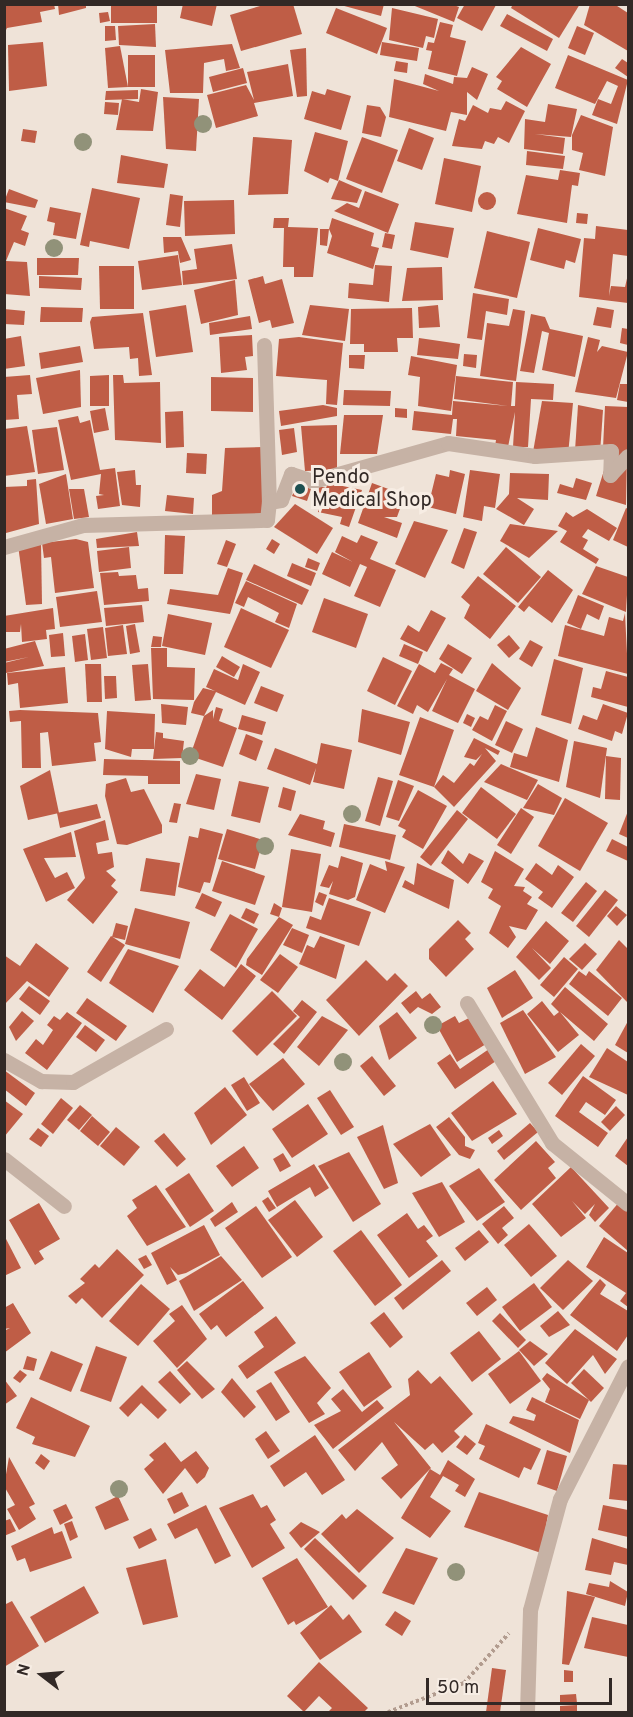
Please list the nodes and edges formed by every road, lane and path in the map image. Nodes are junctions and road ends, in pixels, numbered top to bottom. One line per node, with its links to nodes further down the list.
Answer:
1 (264, 345): 3 (street)
2 (628, 456): 3 (street)
3 (268, 502): 4 (street)
4 (4, 547)
5 (467, 1003): 9 (street)
6 (166, 1029): 7 (street)
7 (4, 1060)
8 (4, 1159): 10 (street)
9 (628, 1204)
10 (64, 1206)
11 (628, 1366): 12 (street)
12 (530, 1610): 13 (path); 14 (street)
13 (388, 1713)
14 (527, 1713)

